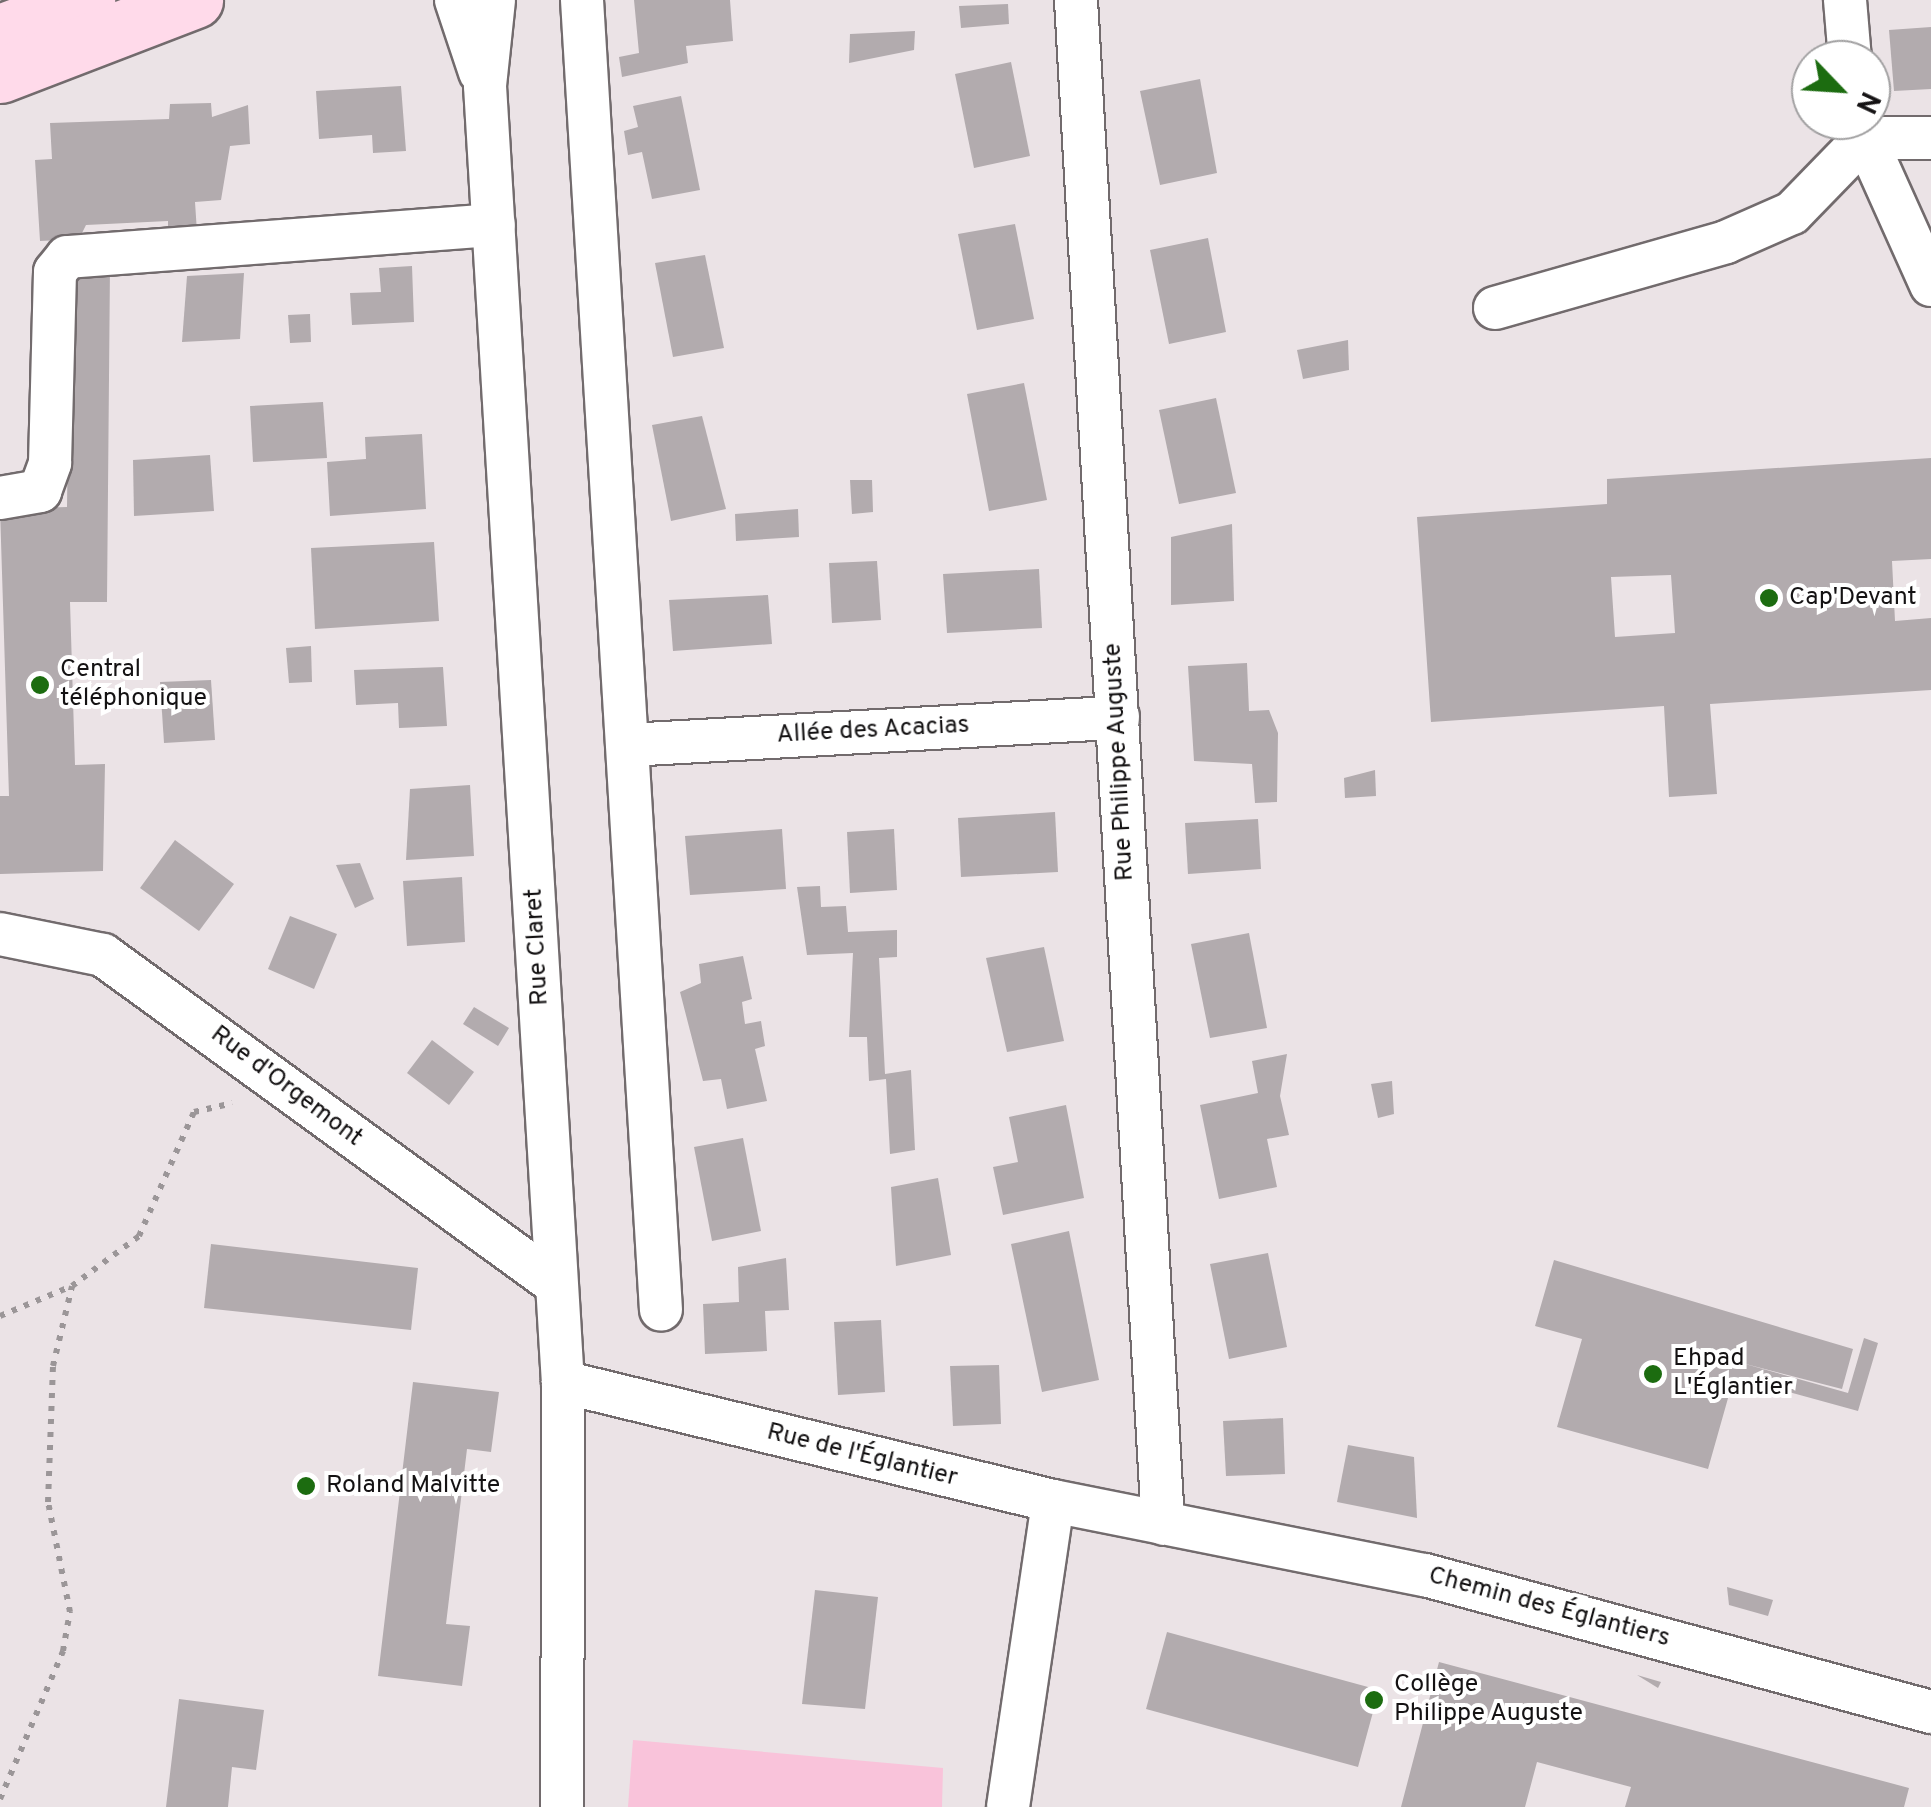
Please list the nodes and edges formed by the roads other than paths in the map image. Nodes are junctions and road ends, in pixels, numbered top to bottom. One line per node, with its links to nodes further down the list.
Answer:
1 (87, 0): 8 (main road)
2 (196, 0): 10 (main road)
3 (456, 0): 11 (street, Rue Claret)
4 (494, 0): 11 (street, Rue Claret)
5 (582, 0): 21 (street)
6 (1076, 0): 20 (street, Rue Philippe Auguste)
7 (1845, 0): 9 (street)
8 (0, 32)
9 (1848, 40)
10 (0, 74)
11 (485, 86): 16 (street, Rue Claret)
12 (1891, 133): 13 (street)
13 (1931, 138)
14 (1852, 140): 18 (street)
15 (1866, 140): 17 (street)
16 (494, 225): 19 (street); 23 (street, Rue Claret)
17 (1931, 285)
18 (1494, 308)
19 (0, 498)
20 (1118, 718): 21 (street, Allée des Acacias); 27 (street, Rue Philippe Auguste)
21 (628, 746): 24 (street)
22 (0, 934): 23 (street, Rue d'Orgemont)
23 (553, 1282): 25 (street, Rue Claret)
24 (662, 1310)
25 (562, 1382): 26 (street, Rue de l'Églantier); 29 (street, Rue Claret)
26 (1053, 1501): 27 (street, Rue de l'Églantier); 30 (street)
27 (1163, 1524): 28 (street, Chemin des Églantiers)
28 (1931, 1712)
29 (562, 1807)
30 (1008, 1807)

